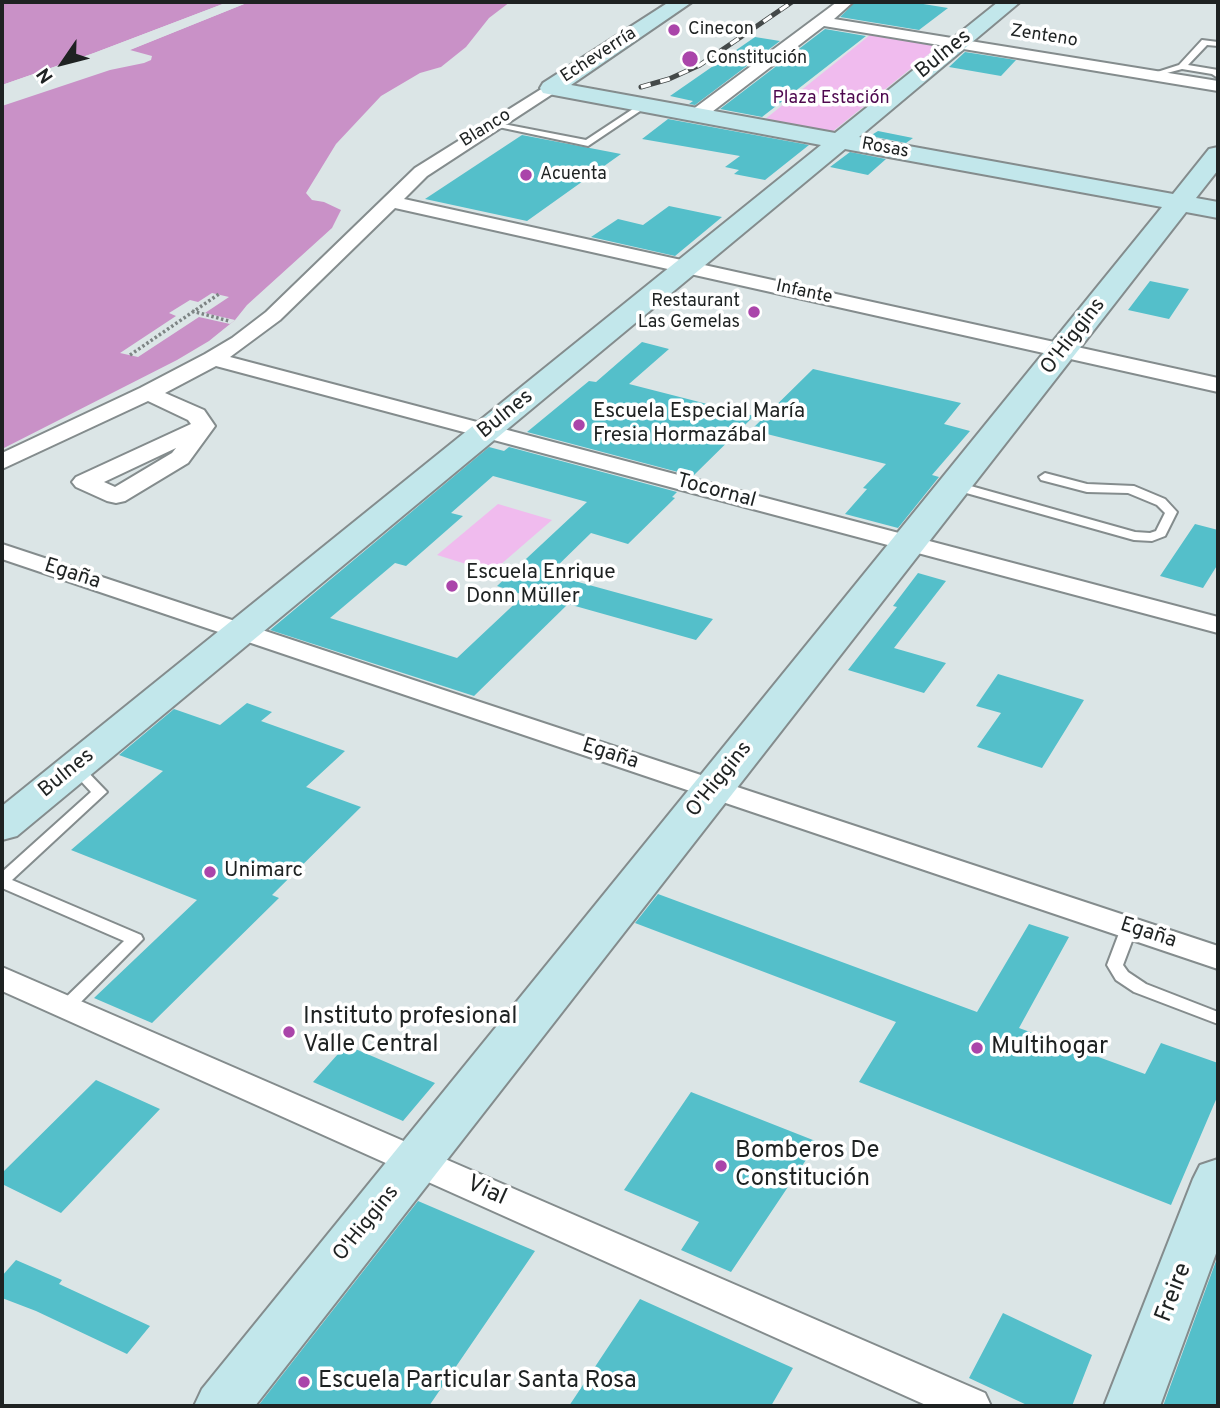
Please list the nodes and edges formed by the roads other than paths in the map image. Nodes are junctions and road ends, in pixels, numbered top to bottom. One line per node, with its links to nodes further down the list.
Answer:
1 (682, 2): 10 (main road, Echeverría)
2 (846, 2): 4 (street)
3 (1010, 2): 5 (main road, Bulnes)
4 (821, 21): 5 (street, Zenteno); 12 (street)
5 (959, 43): 8 (street, Zenteno); 14 (main road, Bulnes)
6 (1218, 44): 7 (lane)
7 (1182, 67): 8 (lane); 9 (lane)
8 (1152, 75): 9 (street, Zenteno)
9 (1217, 76)
10 (551, 88): 11 (main road, Rosas); 13 (street, Blanco)
11 (645, 105): 12 (main road, Rosas); 13 (lane)
12 (698, 114): 14 (main road, Rosas)
13 (493, 125): 16 (street, Blanco)
14 (838, 140): 17 (main road, Rosas); 19 (main road, Bulnes)
15 (1218, 154): 17 (main road, O'Higgins)
16 (389, 201): 19 (street, Infante); 21 (street, Blanco)
17 (1181, 203): 18 (main road, Rosas); 20 (main road, O'Higgins)
18 (1218, 210)
19 (685, 267): 20 (street, Infante); 25 (main road, Bulnes)
20 (1063, 350): 22 (street, Infante); 28 (main road, O'Higgins)
21 (214, 359): 23 (street, Blanco); 25 (street, Tocornal)
22 (1218, 384)
23 (148, 393): 24 (street); 26 (street, Blanco)
24 (204, 426)
25 (487, 430): 29 (street, Tocornal); 32 (main road, Bulnes)
26 (2, 462)
27 (1045, 477): 28 (lane)
28 (956, 486): 29 (main road, O'Higgins)
29 (910, 543): 31 (street, Tocornal); 34 (main road, O'Higgins)
30 (2, 551): 32 (street, Egaña)
31 (1218, 625)
32 (241, 631): 33 (main road, Bulnes); 34 (street, Egaña)
33 (75, 767): 35 (main road, Bulnes); 36 (lane)
34 (713, 789): 37 (street, Egaña); 42 (main road, O'Higgins)
35 (2, 827)
36 (2, 881): 40 (lane)
37 (1129, 928): 38 (street, Egaña); 41 (lane)
38 (1218, 958)
39 (2, 978): 40 (street, Vial)
40 (66, 1006): 42 (street, Vial)
41 (1218, 1017)
42 (416, 1162): 44 (main road, O'Higgins); 45 (street, Vial)
43 (1218, 1179): 46 (main road, Freire)
44 (222, 1406)
45 (970, 1406)
46 (1132, 1406)

